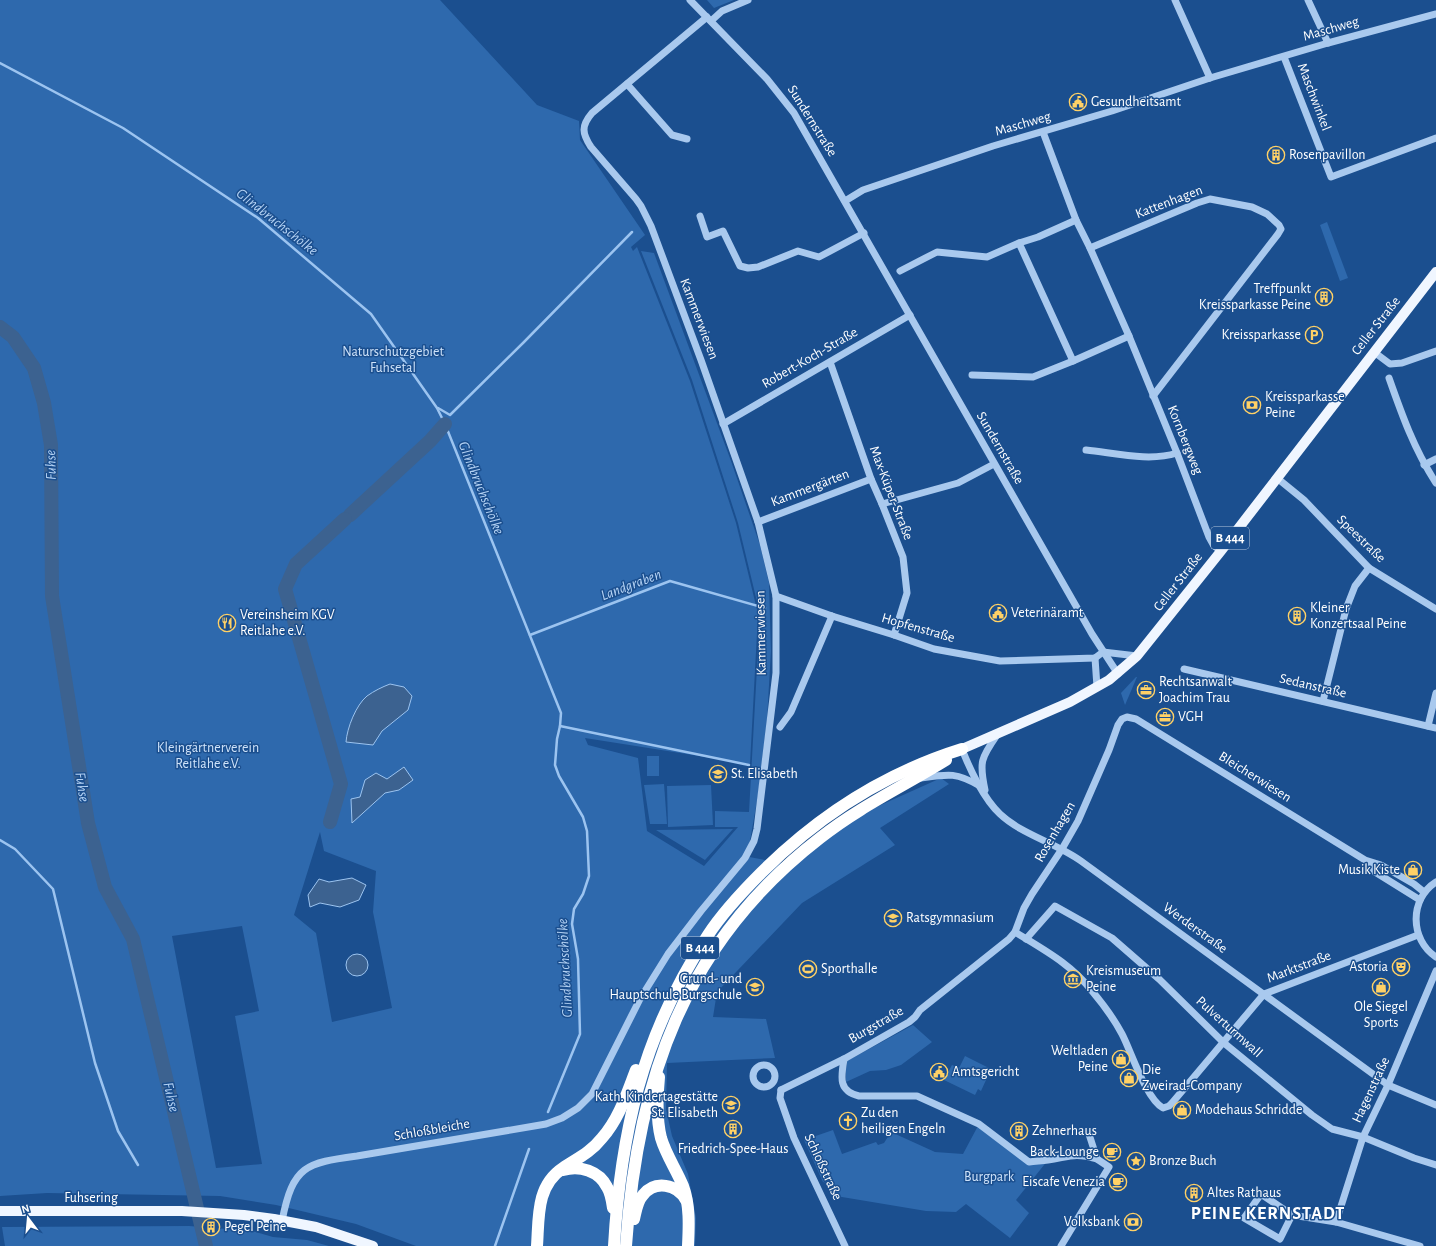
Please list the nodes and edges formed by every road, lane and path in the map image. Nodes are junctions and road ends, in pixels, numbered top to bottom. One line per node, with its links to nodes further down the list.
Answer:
1 (690, 0): 6 (street, Sundernstraße)
2 (748, 0): 6 (street)
3 (1175, 0): 9 (street)
4 (1308, 0): 7 (street)
5 (1436, 14): 7 (street, Maschweg)
6 (709, 19): 10 (street); 14 (street, Sundernstraße)
7 (1328, 43): 8 (street, Maschweg)
8 (1284, 57): 9 (street, Maschweg); 12 (street, Maschwinkel)
9 (1210, 78): 11 (street, Maschweg)
10 (627, 84): 13 (street); 31 (street, Kammerwiesen)
11 (1043, 132): 14 (street, Maschweg); 16 (street, Kornbergweg)
12 (1436, 138)
13 (687, 139)
14 (845, 201): 17 (street, Sundernstraße)
15 (700, 216): 17 (street)
16 (1076, 220): 18 (street); 19 (street, Kornbergweg)
17 (864, 233): 22 (street, Sundernstraße)
18 (1019, 243): 20 (street); 26 (street)
19 (1090, 248): 23 (street, Kornbergweg); 30 (street, Kattenhagen)
20 (900, 271)
21 (1436, 272): 25 (main road, Celler Straße / B 444)
22 (910, 315): 27 (street, Robert-Koch-Straße); 35 (street, Sundernstraße)
23 (1129, 336): 26 (street); 30 (street, Kornbergweg)
24 (1436, 351): 25 (street)
25 (1374, 352): 37 (main road, Celler Straße / B 444)
26 (1074, 361): 28 (street)
27 (830, 362): 31 (street, Robert-Koch-Straße); 38 (street, Max-Küper-Straße)
28 (972, 374)
29 (1389, 378): 36 (street)
30 (1153, 396): 33 (street, Kornbergweg)
31 (723, 424): 41 (street, Kammerwiesen)
32 (1086, 450): 33 (street)
33 (1177, 453): 42 (street, Kornbergweg)
34 (1436, 459): 36 (street)
35 (994, 464): 40 (street); 48 (street, Sundernstraße)
36 (1424, 465): 39 (street)
37 (1277, 478): 42 (main road, Celler Straße / B 444); 43 (street, Speestraße)
38 (871, 479): 40 (street, Max-Küper-Straße); 41 (street, Kammergärten)
39 (1436, 483)
40 (882, 504): 47 (street, Max-Küper-Straße)
41 (758, 522): 44 (street, Kammerwiesen)
42 (1221, 551): 49 (main road, Celler Straße / B 444)
43 (1369, 568): 45 (street, Speestraße); 55 (street)
44 (776, 596): 46 (street, Hopfenstraße); 79 (street, Kammerwiesen)
45 (1436, 609)
46 (832, 616): 47 (street, Hopfenstraße); 58 (street)
47 (894, 635): 50 (street, Hopfenstraße)
48 (1103, 652): 49 (street); 50 (street); 52 (street, Sundernstraße)
49 (1137, 656): 52 (main road, Celler Straße / B 444)
50 (1095, 658): 53 (street)
51 (1184, 669): 55 (street, Sedanstraße)
52 (1118, 674): 53 (main road, Celler Straße / B 444)
53 (1097, 687): 59 (main road, Celler Straße / B 444)
54 (1436, 693): 57 (street)
55 (1323, 702): 57 (street, Sedanstraße)
56 (1127, 717): 64 (street, Rosenhagen); 65 (street, Bleicherwiesen)
57 (1432, 726)
58 (780, 728)
59 (998, 733): 60 (main road, Celler Straße / B 444); 63 (street)
60 (962, 749): 61 (highway, B 444); 62 (street, Werderstraße); 77 (highway, B 444)
61 (917, 778): 62 (street); 77 (highway, B 444)
62 (980, 786): 63 (street, Werderstraße)
63 (986, 794): 64 (street, Werderstraße)
64 (1062, 850): 69 (street, Rosenhagen); 75 (street, Werderstraße)
65 (1368, 862): 67 (street, Bleicherwiesen); 68 (street, Bleicherwiesen)
66 (1436, 882): 67 (street)
67 (1424, 892): 68 (street)
68 (1420, 900): 70 (street)
69 (1015, 932): 71 (street); 72 (street, Rosenhagen)
70 (1418, 935): 73 (street); 75 (street, Marktstraße)
71 (1026, 939): 76 (street, Pulverturmwall); 76 (street, Marktstraße)
72 (993, 952): 78 (street, Burgstraße)
73 (1436, 957)
74 (1436, 970): 81 (street, Hagenstraße)
75 (1264, 994): 76 (street, Marktstraße); 81 (street, Werderstraße)
76 (1224, 1043): 85 (street, Pulverturmwall)
77 (654, 1056): 88 (highway); 89 (highway); 94 (highway, B 444); 95 (highway, B 444)
78 (844, 1059): 82 (street, Burgstraße); 86 (street)
79 (602, 1076): 92 (street, Schloßbleiche)
80 (773, 1082): 82 (street)
81 (1388, 1085): 83 (street, Werderstraße); 85 (street, Hagenstraße)
82 (781, 1094): 100 (street, Schloßstraße)
83 (1436, 1105)
84 (1088, 1131): 86 (street)
85 (1363, 1137): 87 (street, Pulverturmwall); 93 (street, Hagenstraße)
86 (1096, 1159): 101 (street)
87 (1436, 1165)
88 (555, 1174): 94 (highway); 97 (highway)
89 (688, 1205): 95 (highway); 99 (highway)
90 (0, 1211): 92 (main road, Fuhsering)
91 (1292, 1214): 91 (street); 93 (street)
92 (282, 1220): 96 (main road)
93 (1336, 1222): 102 (street)
94 (615, 1223): 98 (highway, B 444)
95 (626, 1242)
96 (373, 1246)
97 (537, 1246)
98 (614, 1246)
99 (688, 1246)
100 (845, 1246)
101 (1061, 1246)
102 (1420, 1246)

